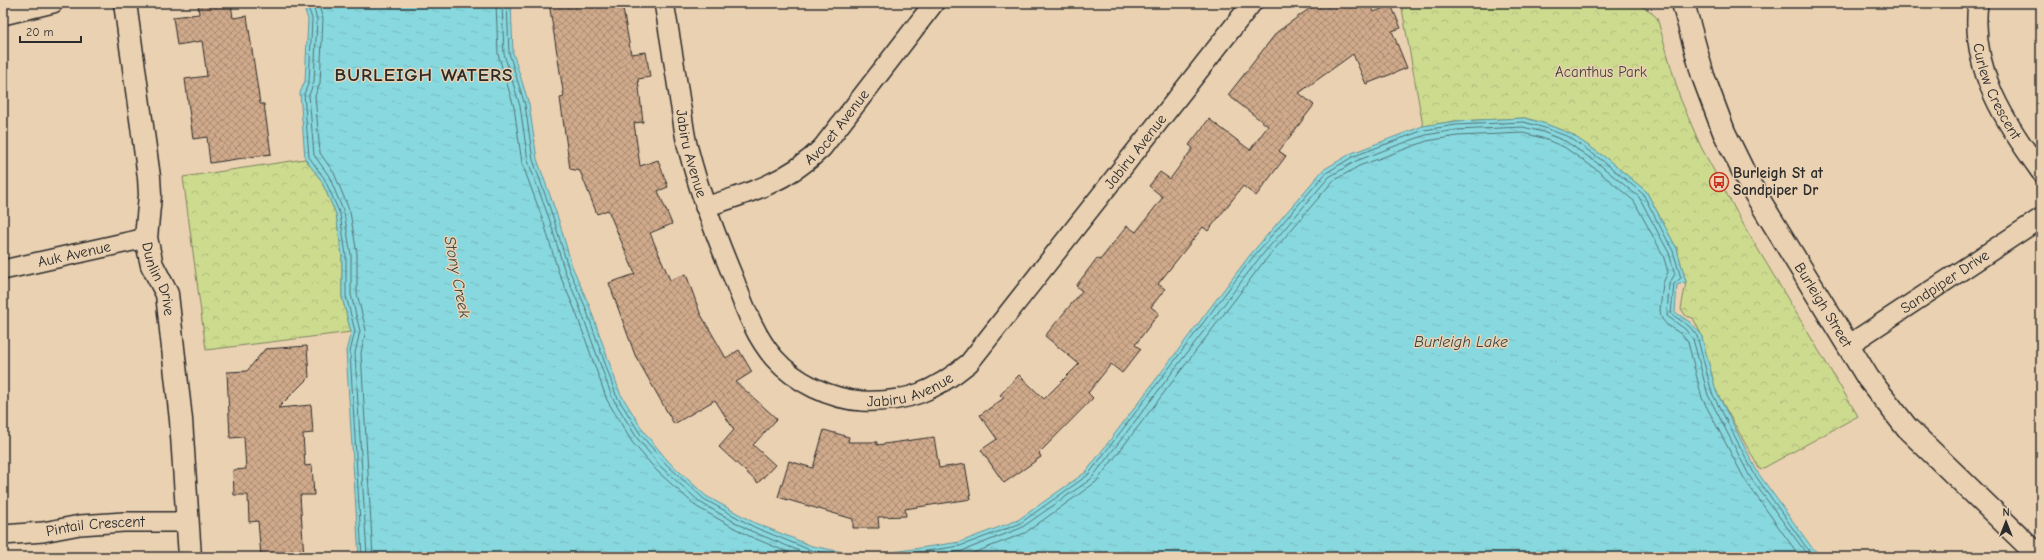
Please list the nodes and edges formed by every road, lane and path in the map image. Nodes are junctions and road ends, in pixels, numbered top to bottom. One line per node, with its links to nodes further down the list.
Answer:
1 (53, 3): 8 (street)
2 (125, 3): 12 (street, Dunlin Drive)
3 (664, 3): 10 (street, Jabiru Avenue)
4 (934, 3): 10 (street, Avocet Avenue)
5 (1252, 3): 10 (street, Jabiru Avenue)
6 (1683, 3): 14 (street, Burleigh Street)
7 (1978, 3): 9 (street, Curlew Crescent)
8 (3, 15)
9 (2041, 172)
10 (704, 207)
11 (2041, 218): 14 (street, Sandpiper Drive)
12 (146, 238): 13 (street, Auk Avenue); 15 (street, Dunlin Drive)
13 (3, 270)
14 (1848, 346): 18 (street, Burleigh Street)
15 (188, 522): 16 (street, Pintail Crescent); 17 (street, Dunlin Drive)
16 (3, 535)
17 (190, 557)
18 (2040, 557)

